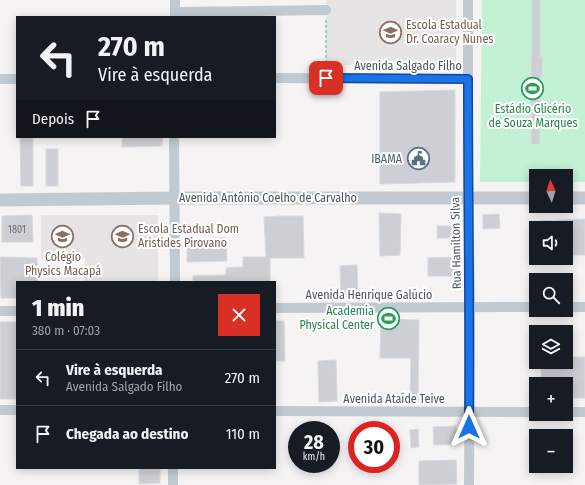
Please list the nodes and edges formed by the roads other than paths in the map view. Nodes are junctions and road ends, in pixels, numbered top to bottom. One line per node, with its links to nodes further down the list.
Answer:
1 (175, 0): 4 (street)
2 (468, 0): 8 (street, Rua Hamilton Silva)
3 (326, 10): 4 (street)
4 (175, 14)
5 (276, 78): 8 (street, Avenida Salgado Filho)
6 (0, 79): 7 (street)
7 (16, 79)
8 (468, 79): 11 (street, Rua Hamilton Silva)
9 (174, 138): 10 (street)
10 (174, 198): 11 (street, Avenida Antônio Coelho de Carvalho); 15 (street, Avenida Antônio Coelho de Carvalho); 16 (street)
11 (468, 198): 12 (street, Avenida Antônio Coelho de Carvalho); 17 (street, Rua Hamilton Silva)
12 (529, 198)
13 (573, 198): 14 (street)
14 (585, 198)
15 (0, 200)
16 (175, 281)
17 (470, 307): 18 (street, Avenida Henrique Galúcio); 21 (street, Avenida Henrique Galúcio); 27 (street, Rua Hamilton Silva)
18 (529, 307)
19 (573, 307): 20 (street)
20 (585, 307)
21 (276, 308)
22 (0, 311): 23 (street)
23 (16, 311)
24 (0, 410): 25 (street)
25 (16, 410)
26 (276, 411): 27 (street, Avenida Ataíde Teive)
27 (469, 412): 28 (street, Avenida Ataíde Teive); 33 (street, Rua Hamilton Silva)
28 (529, 412)
29 (573, 412): 30 (street)
30 (585, 412)
31 (173, 469): 32 (street)
32 (173, 485)
33 (469, 485)

